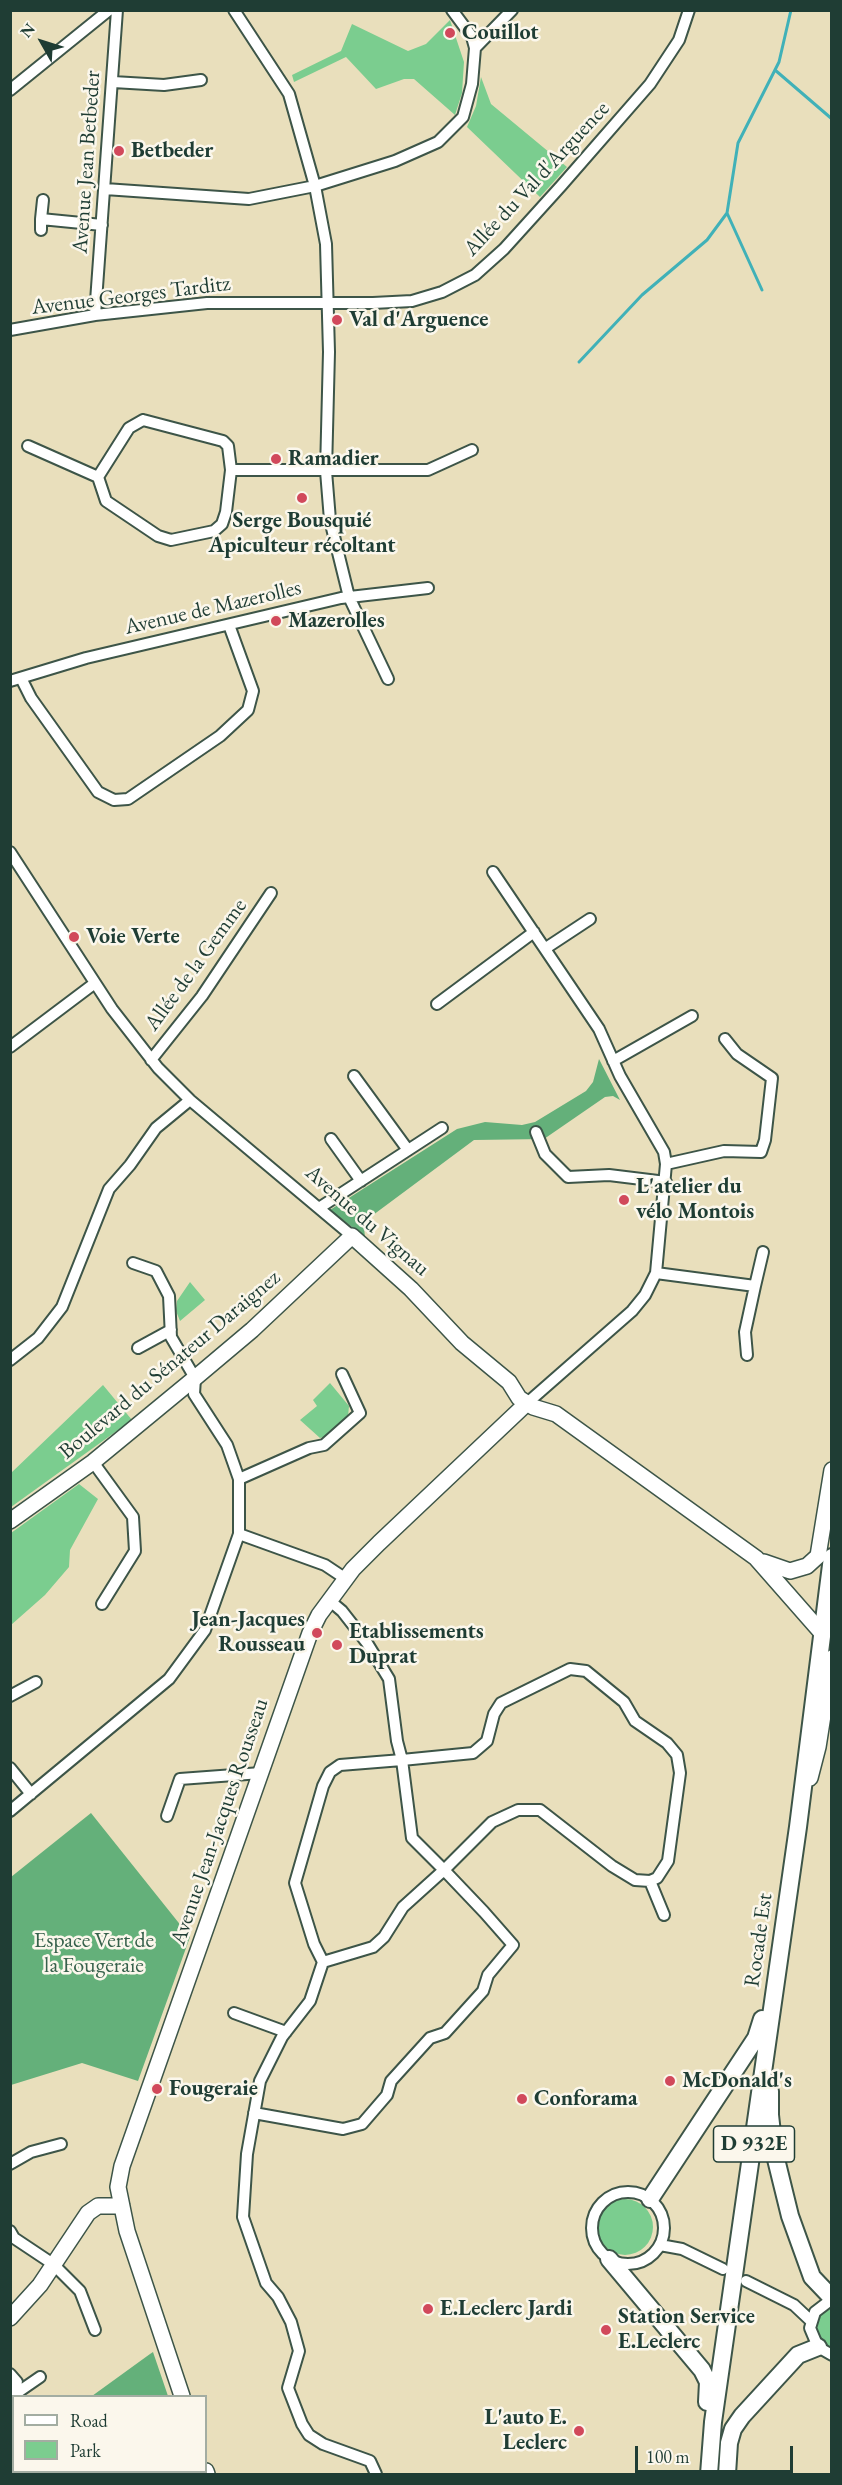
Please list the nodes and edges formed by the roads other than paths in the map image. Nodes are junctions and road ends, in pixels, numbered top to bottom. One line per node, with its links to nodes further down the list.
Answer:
1 (110, 10): 10 (street)
2 (117, 10): 9 (street, Avenue Jean Betbeder)
3 (234, 10): 11 (street)
4 (452, 10): 7 (street)
5 (512, 10): 7 (street)
6 (689, 10): 15 (street, Allée du Val d'Arguence)
7 (475, 48): 11 (street)
8 (201, 80): 9 (street)
9 (113, 82): 12 (street, Avenue Jean Betbeder)
10 (10, 90)
11 (315, 186): 12 (street); 15 (street)
12 (105, 189): 14 (street, Avenue Jean Betbeder)
13 (43, 201): 14 (street)
14 (102, 225): 16 (street, Avenue Jean Betbeder)
15 (327, 302): 16 (street, Avenue Georges Tarditz); 21 (street)
16 (95, 315): 17 (street, Avenue Georges Tarditz)
17 (10, 330)
18 (28, 446): 22 (street)
19 (472, 450): 21 (street)
20 (231, 470): 21 (street); 22 (street); 22 (street)
21 (326, 471): 24 (street)
22 (98, 477)
23 (428, 588): 24 (street, Avenue de Mazerolles)
24 (349, 597): 25 (street, Avenue de Mazerolles); 27 (street)
25 (229, 625): 26 (street, Avenue de Mazerolles); 26 (street)
26 (16, 679)
27 (388, 679)
28 (10, 852): 34 (street, Avenue du Vignau)
29 (493, 872): 32 (street)
30 (271, 893): 39 (street, Allée de la Gemme)
31 (590, 919): 33 (street)
32 (534, 932): 33 (street); 35 (street)
33 (546, 948): 40 (street)
34 (95, 983): 38 (street); 39 (street, Avenue du Vignau)
35 (437, 1004)
36 (692, 1016): 40 (street)
37 (725, 1039): 47 (street)
38 (10, 1047)
39 (151, 1060): 42 (street, Avenue du Vignau)
40 (613, 1061): 47 (street)
41 (354, 1076): 46 (street)
42 (190, 1100): 50 (street, Avenue du Vignau); 59 (street)
43 (442, 1128): 46 (street)
44 (536, 1132): 49 (street)
45 (331, 1139): 48 (street)
46 (408, 1150): 48 (street)
47 (666, 1164): 49 (street)
48 (361, 1181): 50 (street)
49 (666, 1182): 54 (street)
50 (319, 1208): 51 (street, Avenue du Vignau)
51 (352, 1236): 61 (street, Boulevard du Sénateur Daraignez); 62 (street, Avenue du Vignau)
52 (763, 1252): 55 (street)
53 (133, 1263): 56 (street)
54 (657, 1273): 55 (street); 62 (street)
55 (755, 1286): 58 (street)
56 (171, 1330): 57 (street); 61 (street)
57 (138, 1348)
58 (747, 1355)
59 (10, 1360)
60 (342, 1374): 65 (street)
61 (195, 1378): 63 (street, Boulevard du Sénateur Daraignez); 65 (street)
62 (526, 1404): 69 (street); 70 (street, Avenue Jean-Jacques Rousseau)
63 (93, 1461): 66 (street, Boulevard du Sénateur Daraignez); 73 (street)
64 (831, 1470): 69 (street)
65 (239, 1479): 67 (street)
66 (10, 1521)
67 (239, 1534): 70 (street); 81 (street)
68 (831, 1557): 71 (main road, Rocade Est / D 932E)
69 (756, 1558): 74 (street)
70 (346, 1579): 72 (street, Avenue Jean-Jacques Rousseau)
71 (830, 1582): 74 (main road, Rocade Est / D 932E)
72 (330, 1601): 78 (street); 80 (street, Avenue Jean-Jacques Rousseau)
73 (102, 1604)
74 (821, 1632): 84 (main road, Rocade Est / D 932E)
75 (831, 1658): 84 (street)
76 (36, 1682): 77 (street)
77 (10, 1696)
78 (402, 1760): 86 (street); 87 (street); 90 (street)
79 (10, 1768): 81 (street)
80 (261, 1773): 83 (street); 97 (street, Avenue Jean-Jacques Rousseau)
81 (31, 1794): 82 (street)
82 (10, 1811)
83 (167, 1816)
84 (798, 1827): 85 (main road, Rocade Est / D 932E)
85 (794, 1845): 89 (main road, Rocade Est / D 932E); 96 (main road)
86 (444, 1870): 87 (street); 90 (street); 93 (street)
87 (650, 1881): 88 (street)
88 (664, 1915)
89 (778, 1960): 106 (main road); 110 (main road, Rocade Est / D 932E)
90 (323, 1962): 92 (street)
91 (234, 2013): 92 (street)
92 (286, 2032): 93 (street)
93 (254, 2113): 118 (street)
94 (61, 2144): 95 (street)
95 (10, 2164)
96 (650, 2199): 98 (street); 102 (street)
97 (122, 2206): 103 (street); 116 (street, Avenue Jean-Jacques Rousseau)
98 (664, 2230): 100 (street); 101 (street)
99 (10, 2231): 103 (street)
100 (660, 2245): 101 (street); 102 (street)
101 (682, 2249): 104 (street)
102 (609, 2259): 119 (main road)
103 (52, 2264): 108 (street); 111 (street)
104 (723, 2270)
105 (746, 2281): 107 (street)
106 (827, 2302): 107 (street); 109 (street)
107 (794, 2305): 109 (street)
108 (10, 2318)
109 (811, 2321): 112 (street)
110 (727, 2328): 120 (main road, Rocade Est / D 932E); 121 (main road, Rocade Est / D 932E)
111 (95, 2330)
112 (825, 2351): 122 (main road)
113 (10, 2374): 117 (street)
114 (40, 2377): 115 (street)
115 (14, 2395)
116 (181, 2395)
117 (11, 2397)
118 (376, 2475)
119 (703, 2475)
120 (709, 2475)
121 (722, 2475)
122 (727, 2475)

